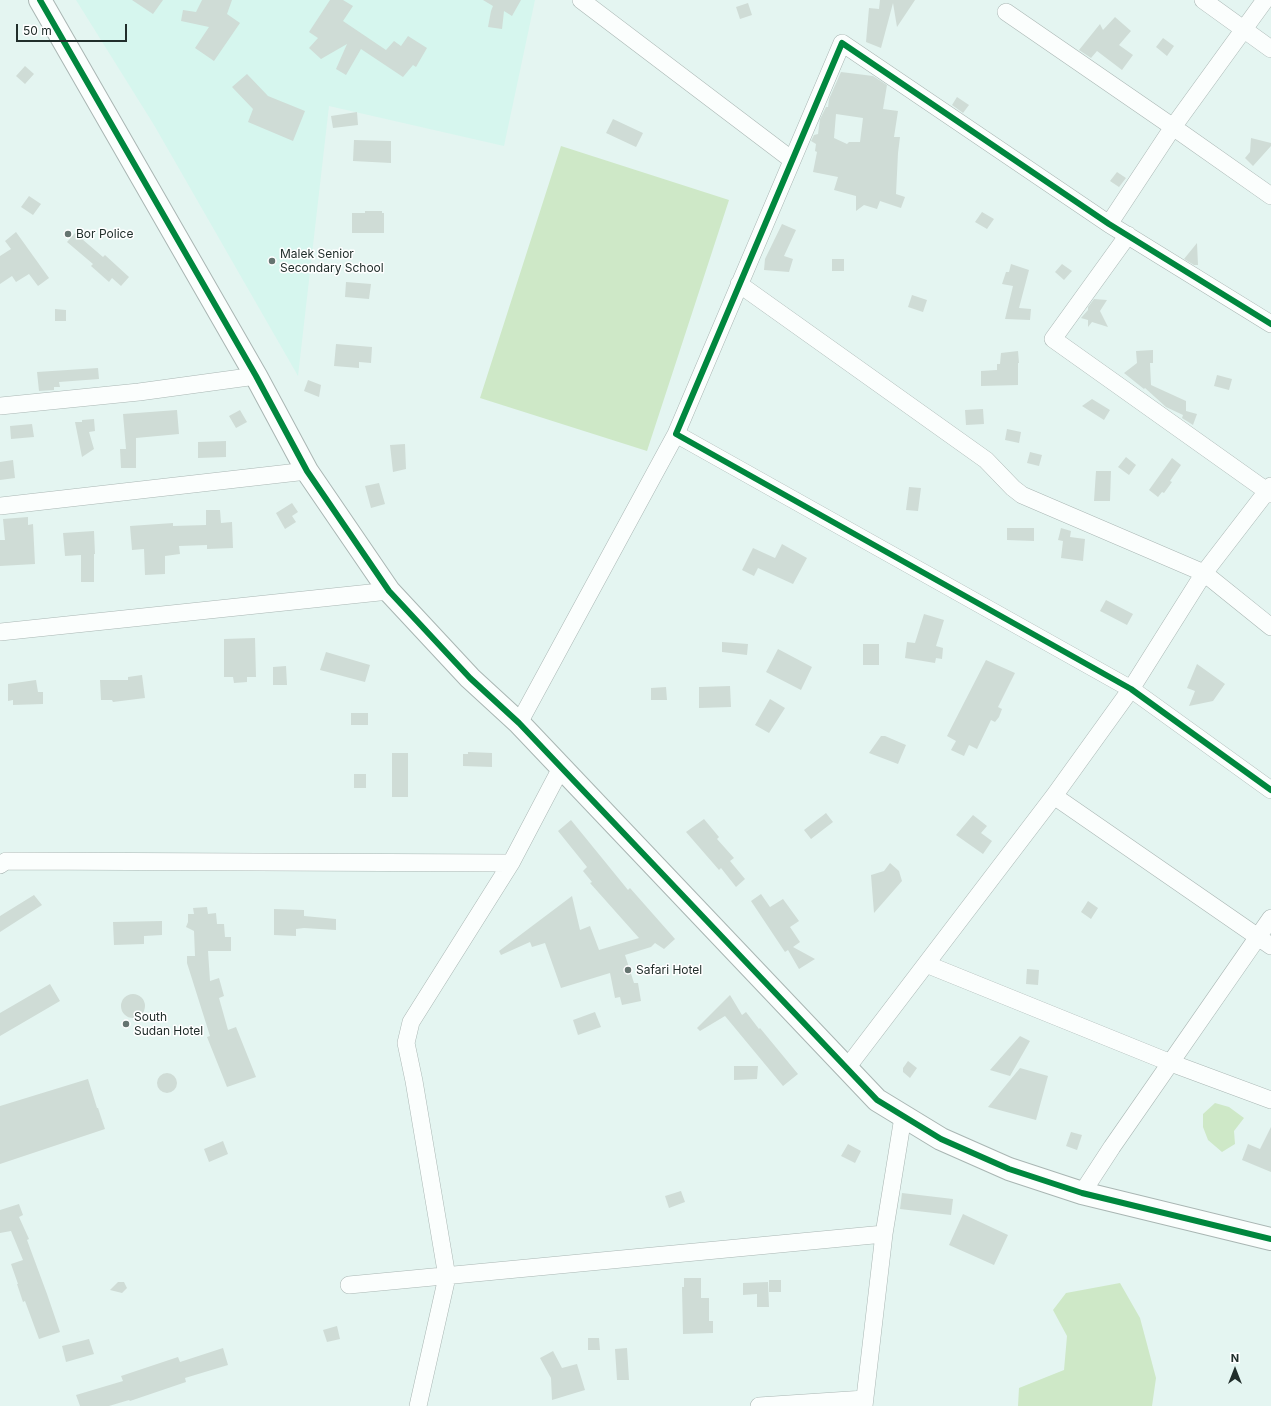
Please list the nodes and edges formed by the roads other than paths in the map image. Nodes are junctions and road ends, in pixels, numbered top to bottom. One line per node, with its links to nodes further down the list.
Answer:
1 (40, 0): 16 (street)
2 (581, 0): 5 (street)
3 (1204, 0): 7 (street)
4 (1265, 0): 7 (street)
5 (598, 6): 10 (street)
6 (1006, 12): 9 (street)
7 (1244, 29): 8 (street); 9 (street)
8 (1271, 49)
9 (1174, 127): 11 (street); 12 (street)
10 (792, 160): 12 (street); 14 (street)
11 (1271, 196)
12 (1109, 224): 13 (street)
13 (1128, 235): 15 (street); 20 (street)
14 (740, 284): 18 (street); 22 (street)
15 (1271, 324)
16 (256, 376): 17 (street); 19 (street)
17 (0, 406)
18 (676, 434): 26 (street); 27 (street)
19 (307, 470): 21 (street); 23 (street)
20 (1270, 491): 22 (street)
21 (0, 506)
22 (1204, 573): 24 (street); 26 (street)
23 (389, 591): 25 (street); 27 (street)
24 (1271, 627)
25 (0, 632)
26 (1130, 689): 29 (street); 30 (street)
27 (519, 723): 28 (street)
28 (560, 768): 32 (street); 37 (street)
29 (1271, 790)
30 (1054, 796): 34 (street); 35 (street)
31 (2, 861): 32 (street)
32 (512, 864): 43 (street)
33 (1271, 918): 34 (street)
34 (1265, 942): 36 (street)
35 (926, 964): 36 (street); 37 (street)
36 (1170, 1063): 38 (street); 40 (street)
37 (846, 1068): 39 (street)
38 (1271, 1100)
39 (903, 1117): 40 (street); 41 (street)
40 (1082, 1193): 42 (street)
41 (884, 1234): 43 (street); 45 (street)
42 (1271, 1239)
43 (447, 1276): 44 (street); 46 (street)
44 (349, 1285)
45 (864, 1403): 47 (street)
46 (418, 1406)
47 (759, 1406)

